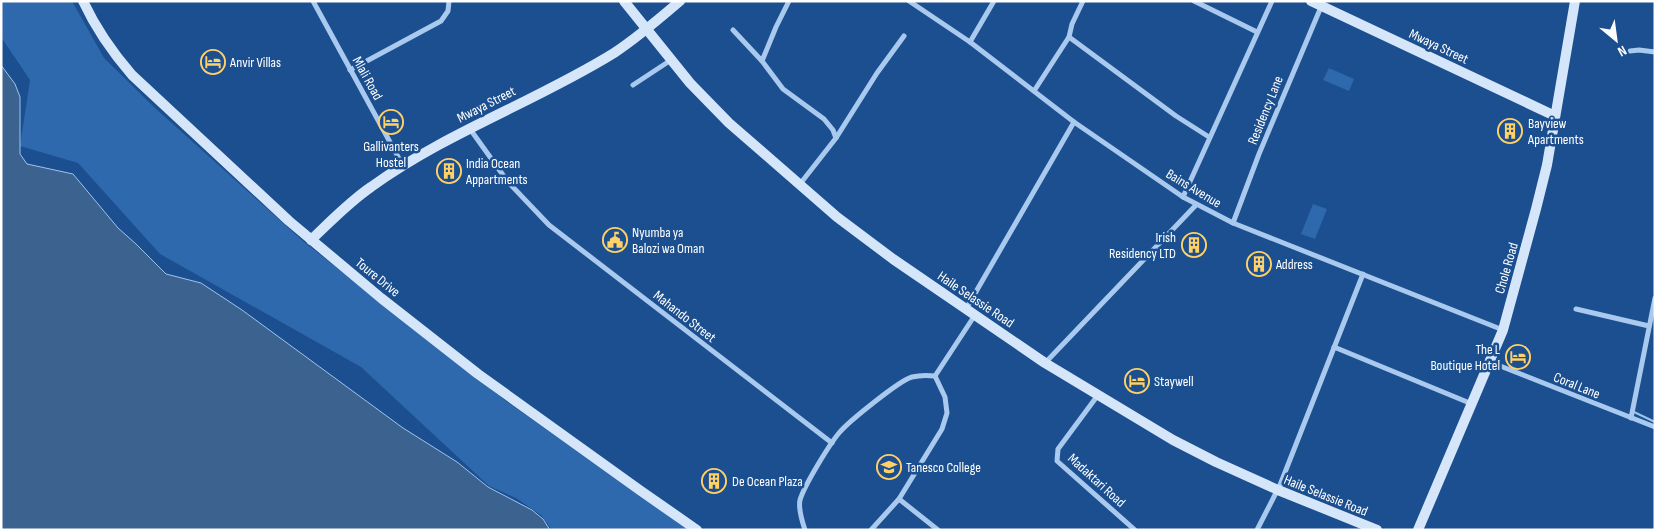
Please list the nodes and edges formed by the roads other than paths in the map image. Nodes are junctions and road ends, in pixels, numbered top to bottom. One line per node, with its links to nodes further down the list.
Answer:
1 (83, 1): 38 (street, Toure Drive)
2 (313, 1): 25 (street, Mlali Road)
3 (449, 1): 25 (street)
4 (624, 1): 15 (street, Haile Selassie Road)
5 (680, 1): 15 (street, Mwaya Street)
6 (790, 1): 24 (street)
7 (909, 1): 20 (street, Bains Avenue)
8 (994, 1): 20 (street)
9 (1083, 1): 19 (street)
10 (1194, 1): 17 (street)
11 (1272, 1): 17 (street)
12 (1311, 1): 14 (street, Mwaya Street)
13 (1575, 1): 28 (street, Chole Road)
14 (1321, 6): 28 (street, Mwaya Street); 37 (street, Residency Lane)
15 (646, 30): 23 (street, Haile Selassie Road); 30 (street, Mwaya Street)
16 (733, 30): 24 (street)
17 (1257, 32): 31 (street)
18 (904, 36): 32 (street)
19 (1069, 37): 27 (street); 31 (street)
20 (970, 42): 27 (street, Bains Avenue)
21 (1630, 51): 22 (street)
22 (1655, 52)
23 (671, 60): 26 (street); 34 (street, Haile Selassie Road)
24 (762, 61): 32 (street)
25 (350, 70): 33 (street, Mlali Road)
26 (633, 85)
27 (1034, 91): 29 (street, Bains Avenue)
28 (1555, 116): 44 (street, Chole Road)
29 (1074, 122): 35 (street, Bains Avenue); 42 (street)
30 (469, 128): 33 (street, Mwaya Street); 53 (street, Mahando Street)
31 (1209, 136): 35 (street)
32 (836, 138): 34 (street)
33 (403, 166): 38 (street, Mwaya Street)
34 (800, 184): 42 (street, Haile Selassie Road)
35 (1183, 197): 36 (street, Bains Avenue)
36 (1196, 205): 37 (street, Bains Avenue); 47 (street)
37 (1233, 222): 39 (street, Bains Avenue)
38 (311, 240): 56 (street, Toure Drive)
39 (1363, 274): 44 (street, Bains Avenue); 45 (street)
40 (1655, 298): 43 (street)
41 (1576, 309): 43 (street)
42 (970, 312): 47 (street, Haile Selassie Road); 48 (street)
43 (1649, 326): 51 (street)
44 (1503, 330): 46 (street, Chole Road)
45 (1334, 347): 50 (street); 54 (street)
46 (1490, 362): 50 (street, Chole Road); 51 (street, Coral Lane)
47 (1045, 363): 49 (street, Haile Selassie Road)
48 (935, 376): 53 (street); 55 (street)
49 (1098, 395): 54 (street, Haile Selassie Road); 60 (street, Madaktari Road)
50 (1472, 404): 63 (street, Chole Road)
51 (1631, 418): 52 (street, Coral Lane)
52 (1655, 427)
53 (832, 443): 57 (street)
54 (1278, 490): 61 (street); 62 (street, Haile Selassie Road)
55 (899, 499): 58 (street); 59 (street)
56 (697, 530)
57 (805, 530)
58 (871, 530)
59 (938, 530)
60 (1135, 530)
61 (1257, 530)
62 (1377, 530)
63 (1418, 530)

